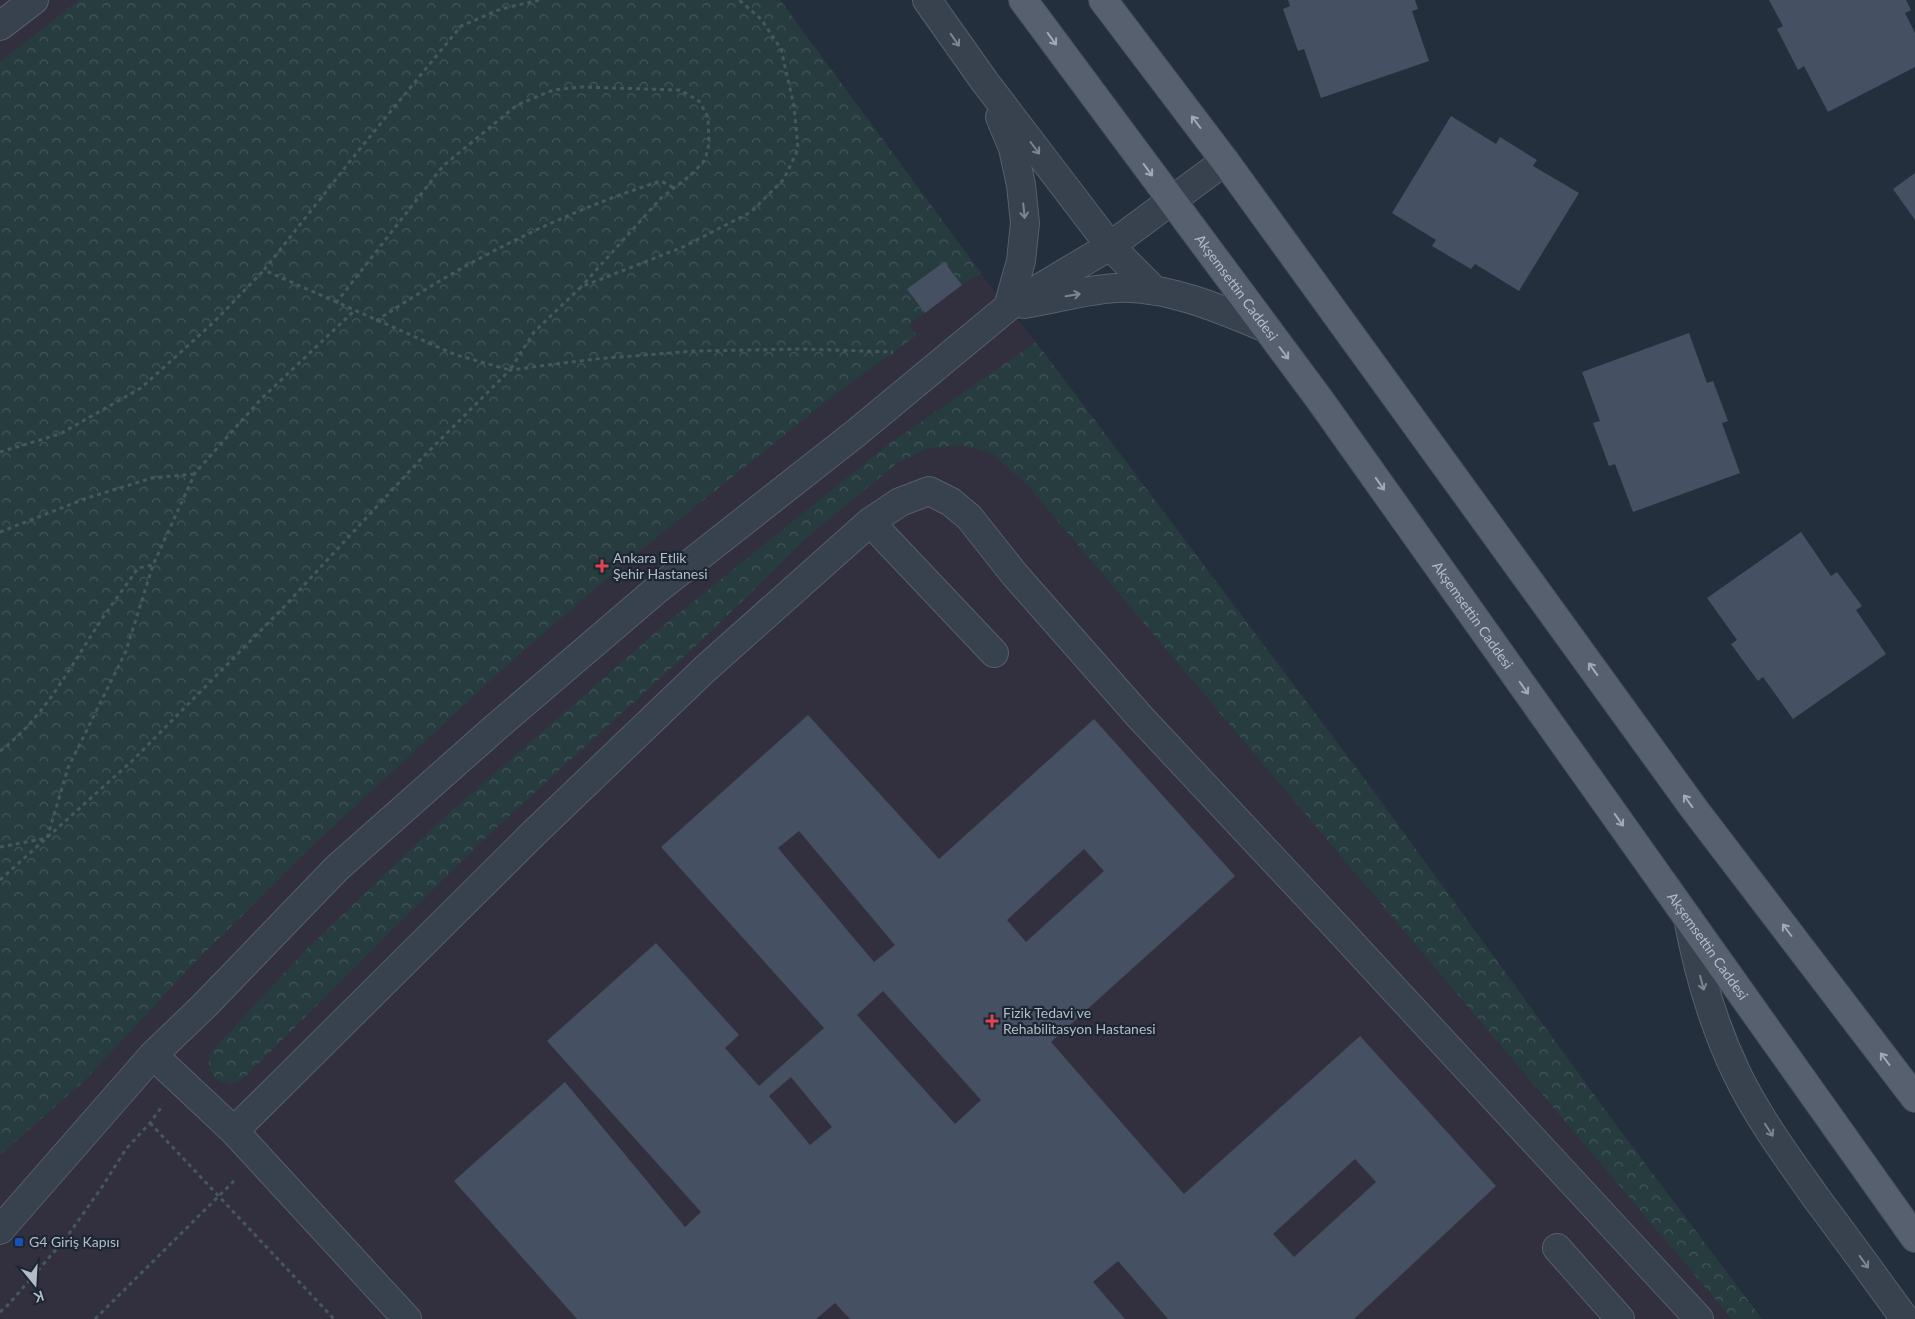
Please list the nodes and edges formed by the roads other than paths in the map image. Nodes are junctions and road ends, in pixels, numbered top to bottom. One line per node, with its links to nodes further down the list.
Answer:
1 (34, 0): 5 (lane)
2 (927, 0): 6 (lane, one-way to 6)
3 (1023, 0): 8 (main road, Akşemsettin Caddesi, one-way to 8)
4 (1104, 0): 7 (main road, one-way to 4)
5 (0, 26)
6 (985, 82): 9 (lane, one-way to 9); 11 (lane, one-way to 11)
7 (1225, 161): 8 (lane); 17 (main road, one-way to 7)
8 (1171, 201): 9 (lane); 12 (main road, Akşemsettin Caddesi)
9 (1110, 246): 10 (lane); 11 (lane)
10 (1155, 291): 11 (lane, one-way to 10); 12 (lane)
11 (1008, 307): 16 (lane)
12 (1266, 328): 15 (main road, Akşemsettin Caddesi, one-way to 15)
13 (870, 522): 14 (lane); 18 (lane); 24 (lane)
14 (994, 653)
15 (1688, 918): 20 (main road, Akşemsettin Caddesi); 25 (lane, one-way to 25)
16 (153, 1055): 18 (lane); 19 (lane)
17 (1915, 1098)
18 (234, 1131): 22 (lane)
19 (0, 1230)
20 (1915, 1238)
21 (1557, 1248): 23 (lane)
22 (407, 1319)
23 (1620, 1319)
24 (1699, 1319)
25 (1905, 1319)

